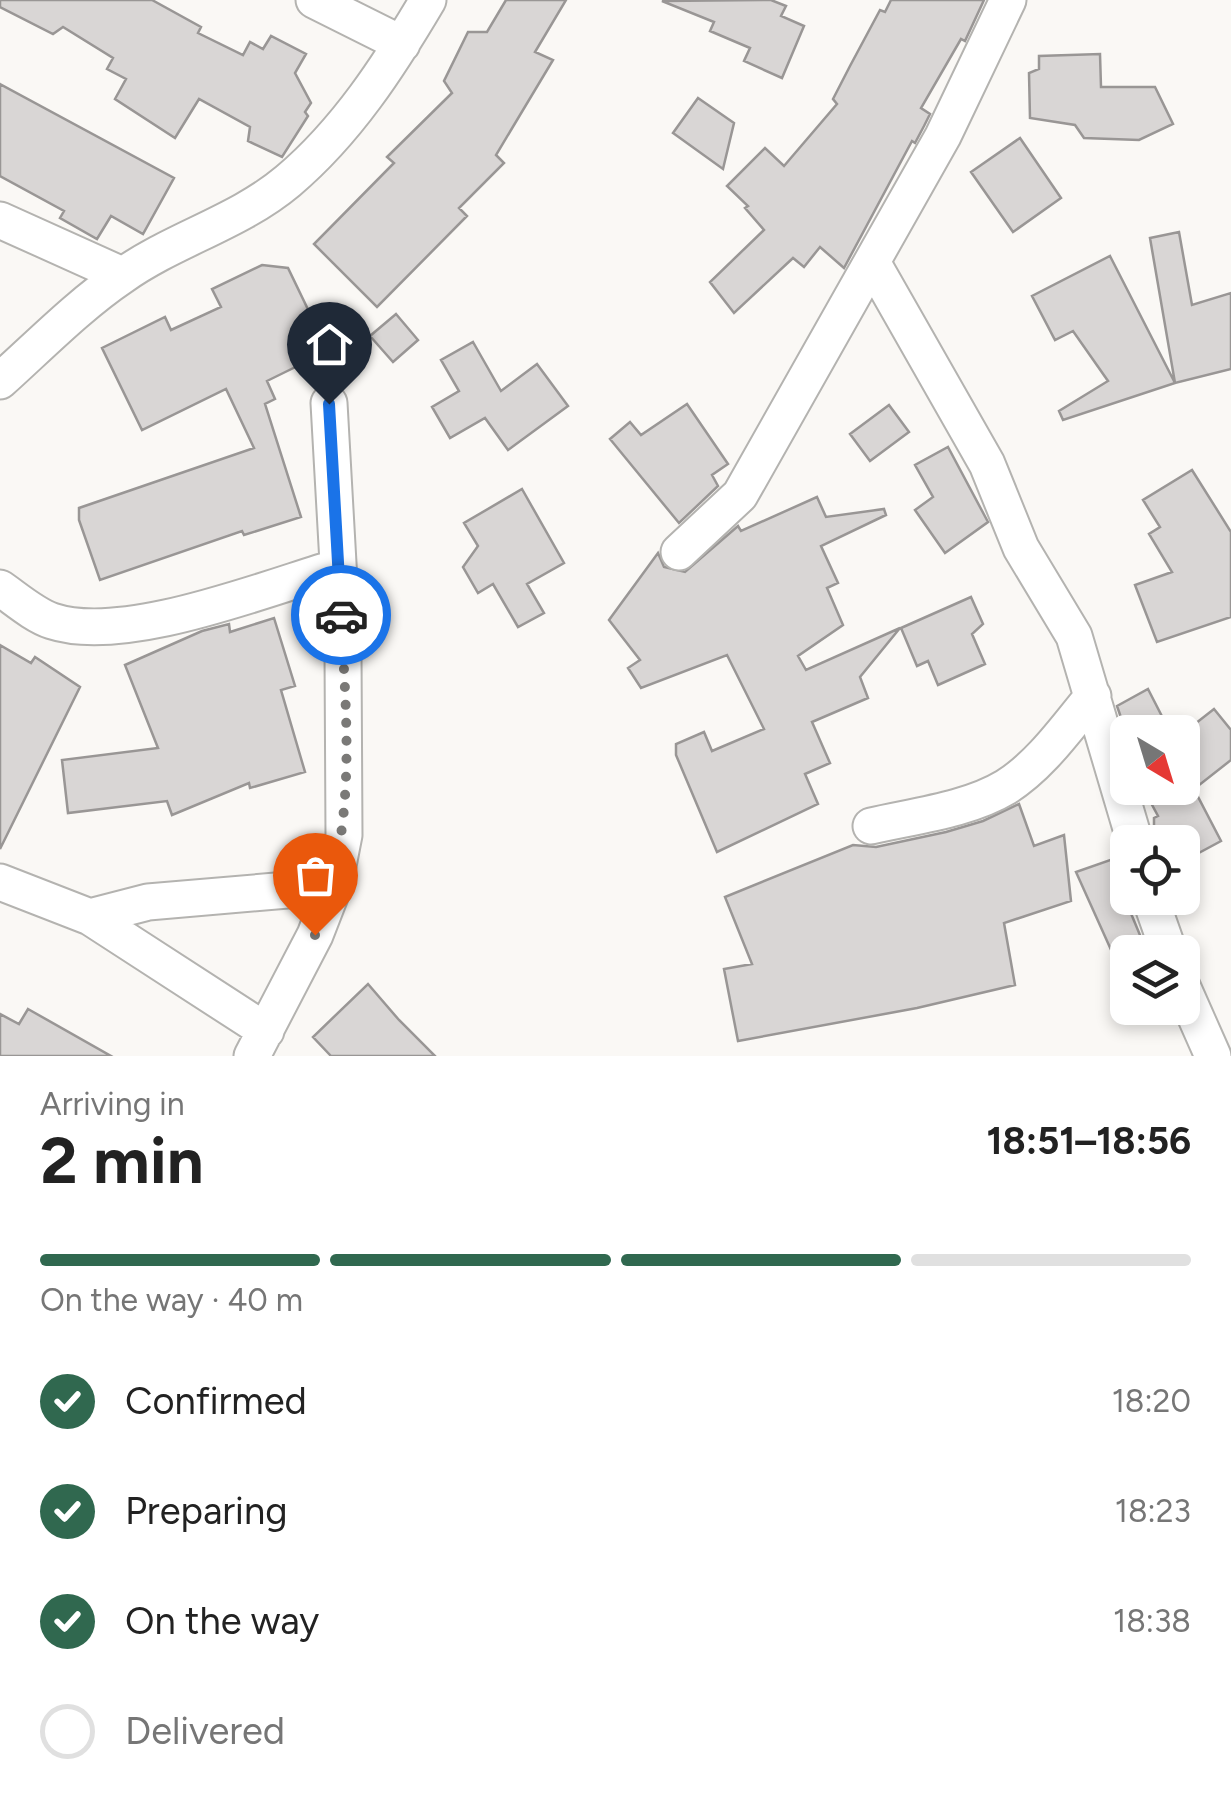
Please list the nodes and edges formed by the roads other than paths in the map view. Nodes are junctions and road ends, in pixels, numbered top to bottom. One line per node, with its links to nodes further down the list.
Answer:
1 (314, 0): 4 (street)
2 (428, 0): 4 (street)
3 (1008, 0): 6 (street)
4 (402, 44): 7 (street)
5 (0, 220): 7 (street)
6 (872, 262): 10 (street); 13 (street)
7 (122, 275): 8 (street)
8 (0, 381)
9 (329, 404): 11 (street)
10 (679, 552)
11 (338, 567): 12 (street); 17 (street)
12 (0, 588)
13 (1093, 696): 14 (street); 15 (street)
14 (1129, 825)
15 (871, 826)
16 (0, 882): 18 (street)
17 (334, 886): 18 (street); 20 (street)
18 (90, 916): 20 (street)
19 (1199, 1025): 21 (street)
20 (259, 1044)
21 (1212, 1056)

